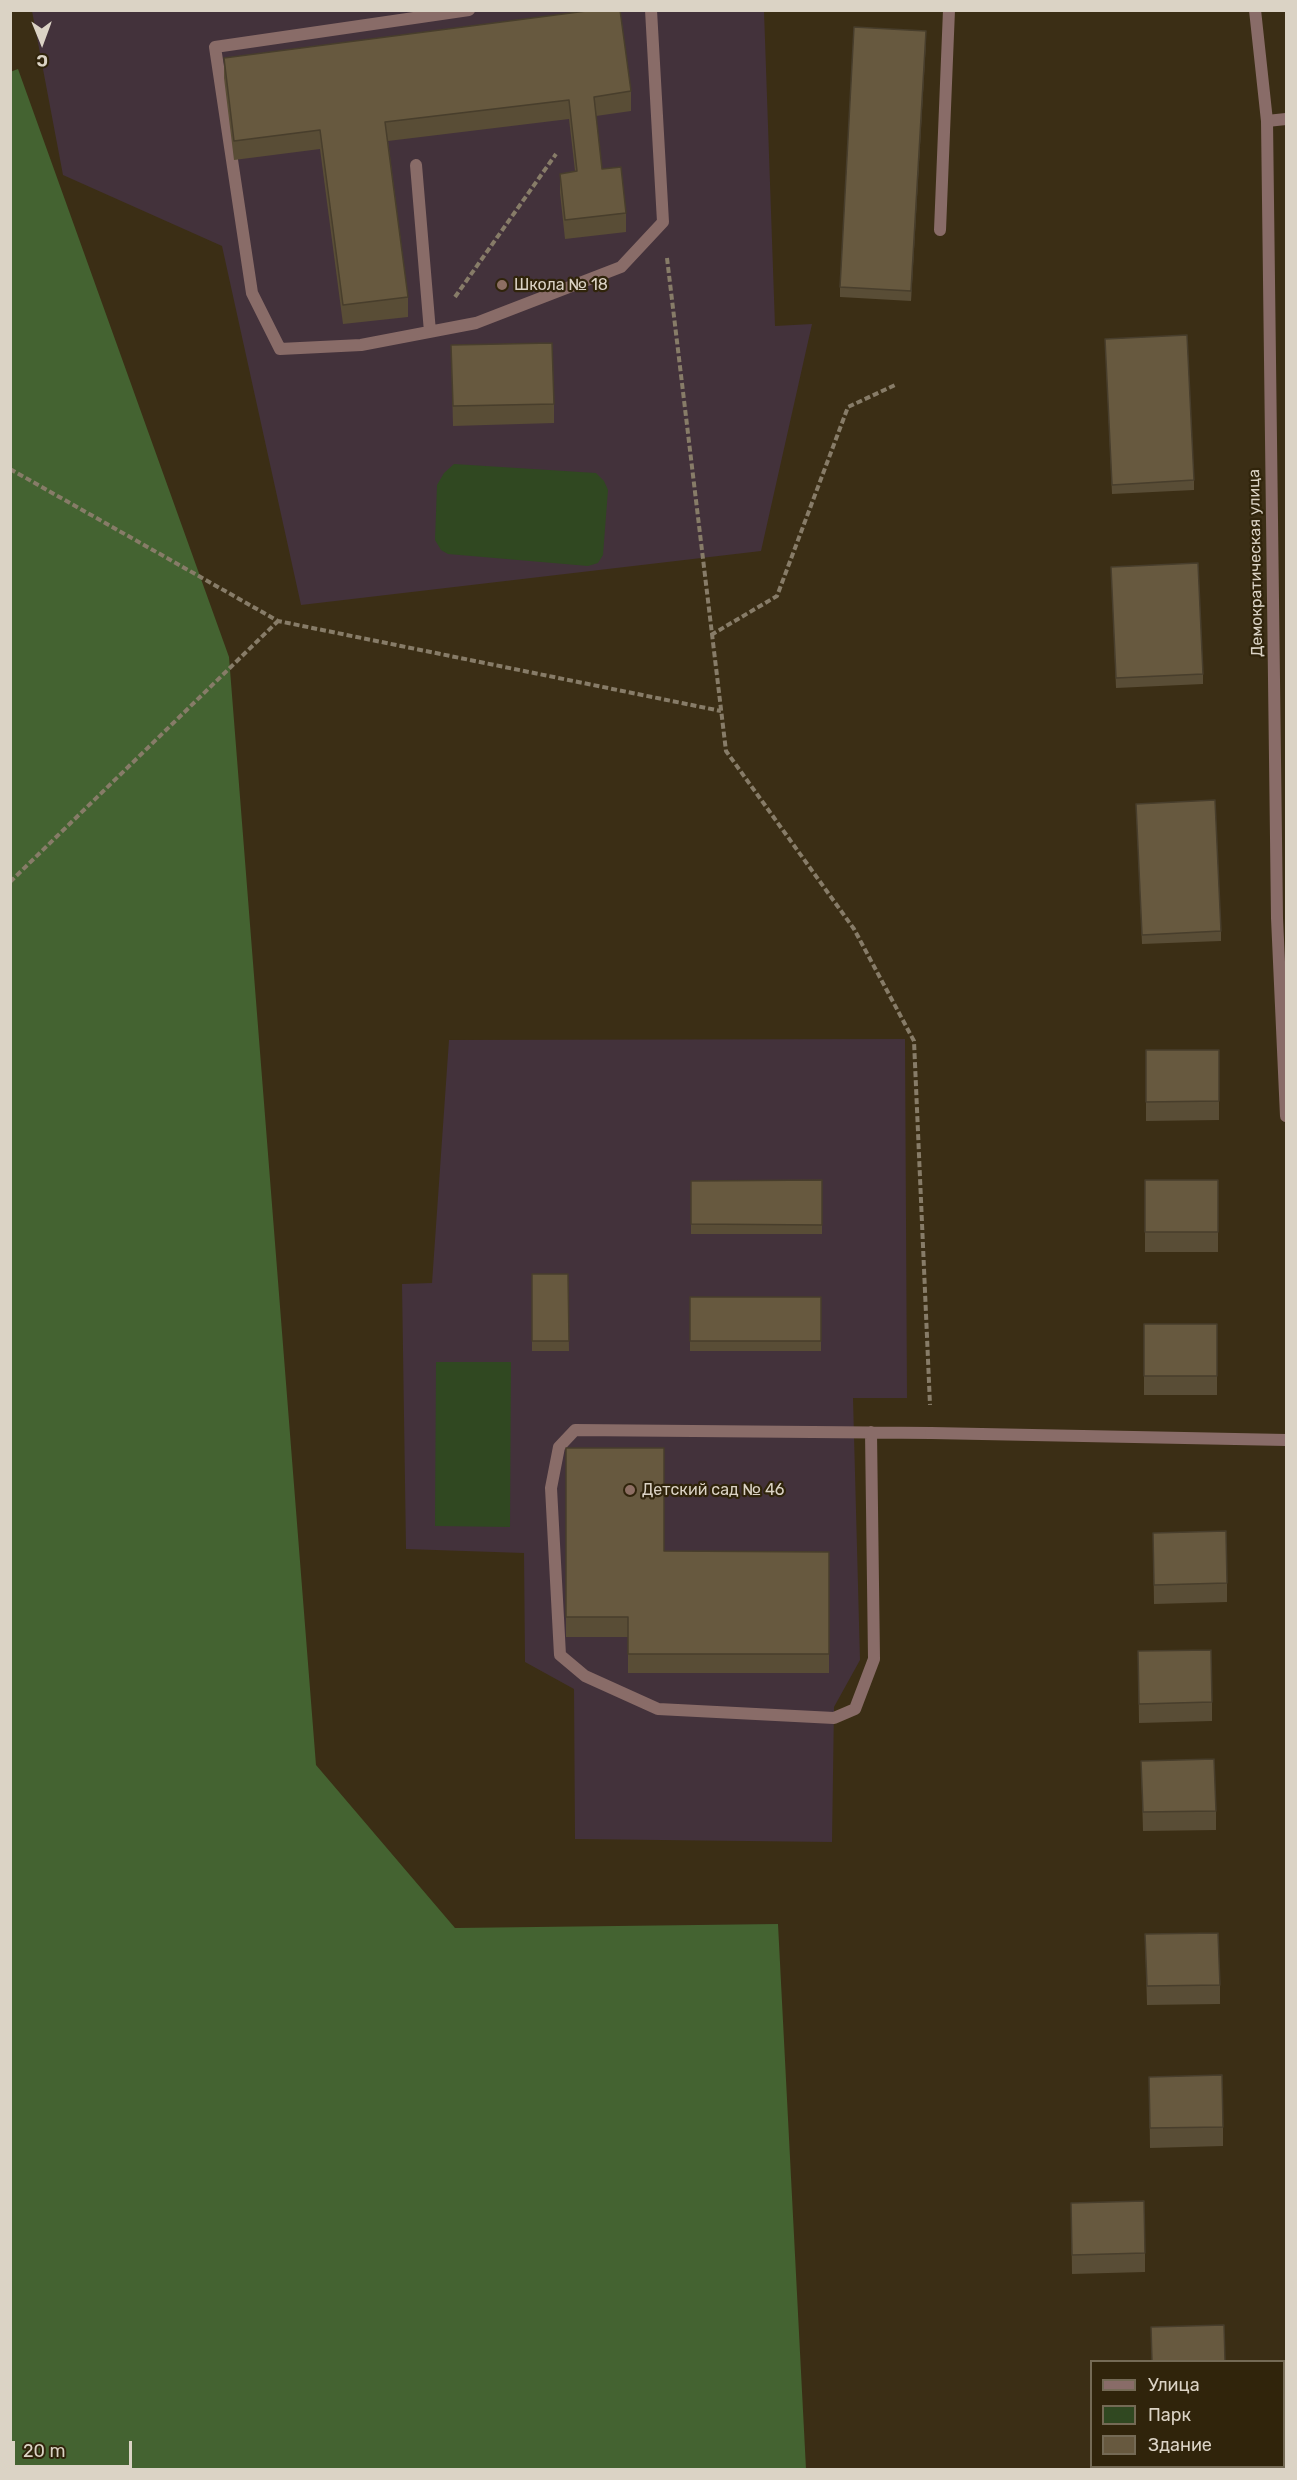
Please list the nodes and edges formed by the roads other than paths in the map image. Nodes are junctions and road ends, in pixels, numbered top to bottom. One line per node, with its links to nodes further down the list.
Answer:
1 (469, 10): 9 (street)
2 (651, 10): 9 (street)
3 (949, 10): 8 (street)
4 (1255, 10): 6 (street, Демократическая улица)
5 (1287, 119): 6 (street)
6 (1267, 121): 10 (street, Демократическая улица)
7 (416, 165): 9 (street)
8 (940, 230)
9 (430, 332)
10 (1287, 1116)
11 (871, 1432): 11 (street); 12 (street)
12 (1287, 1440)

